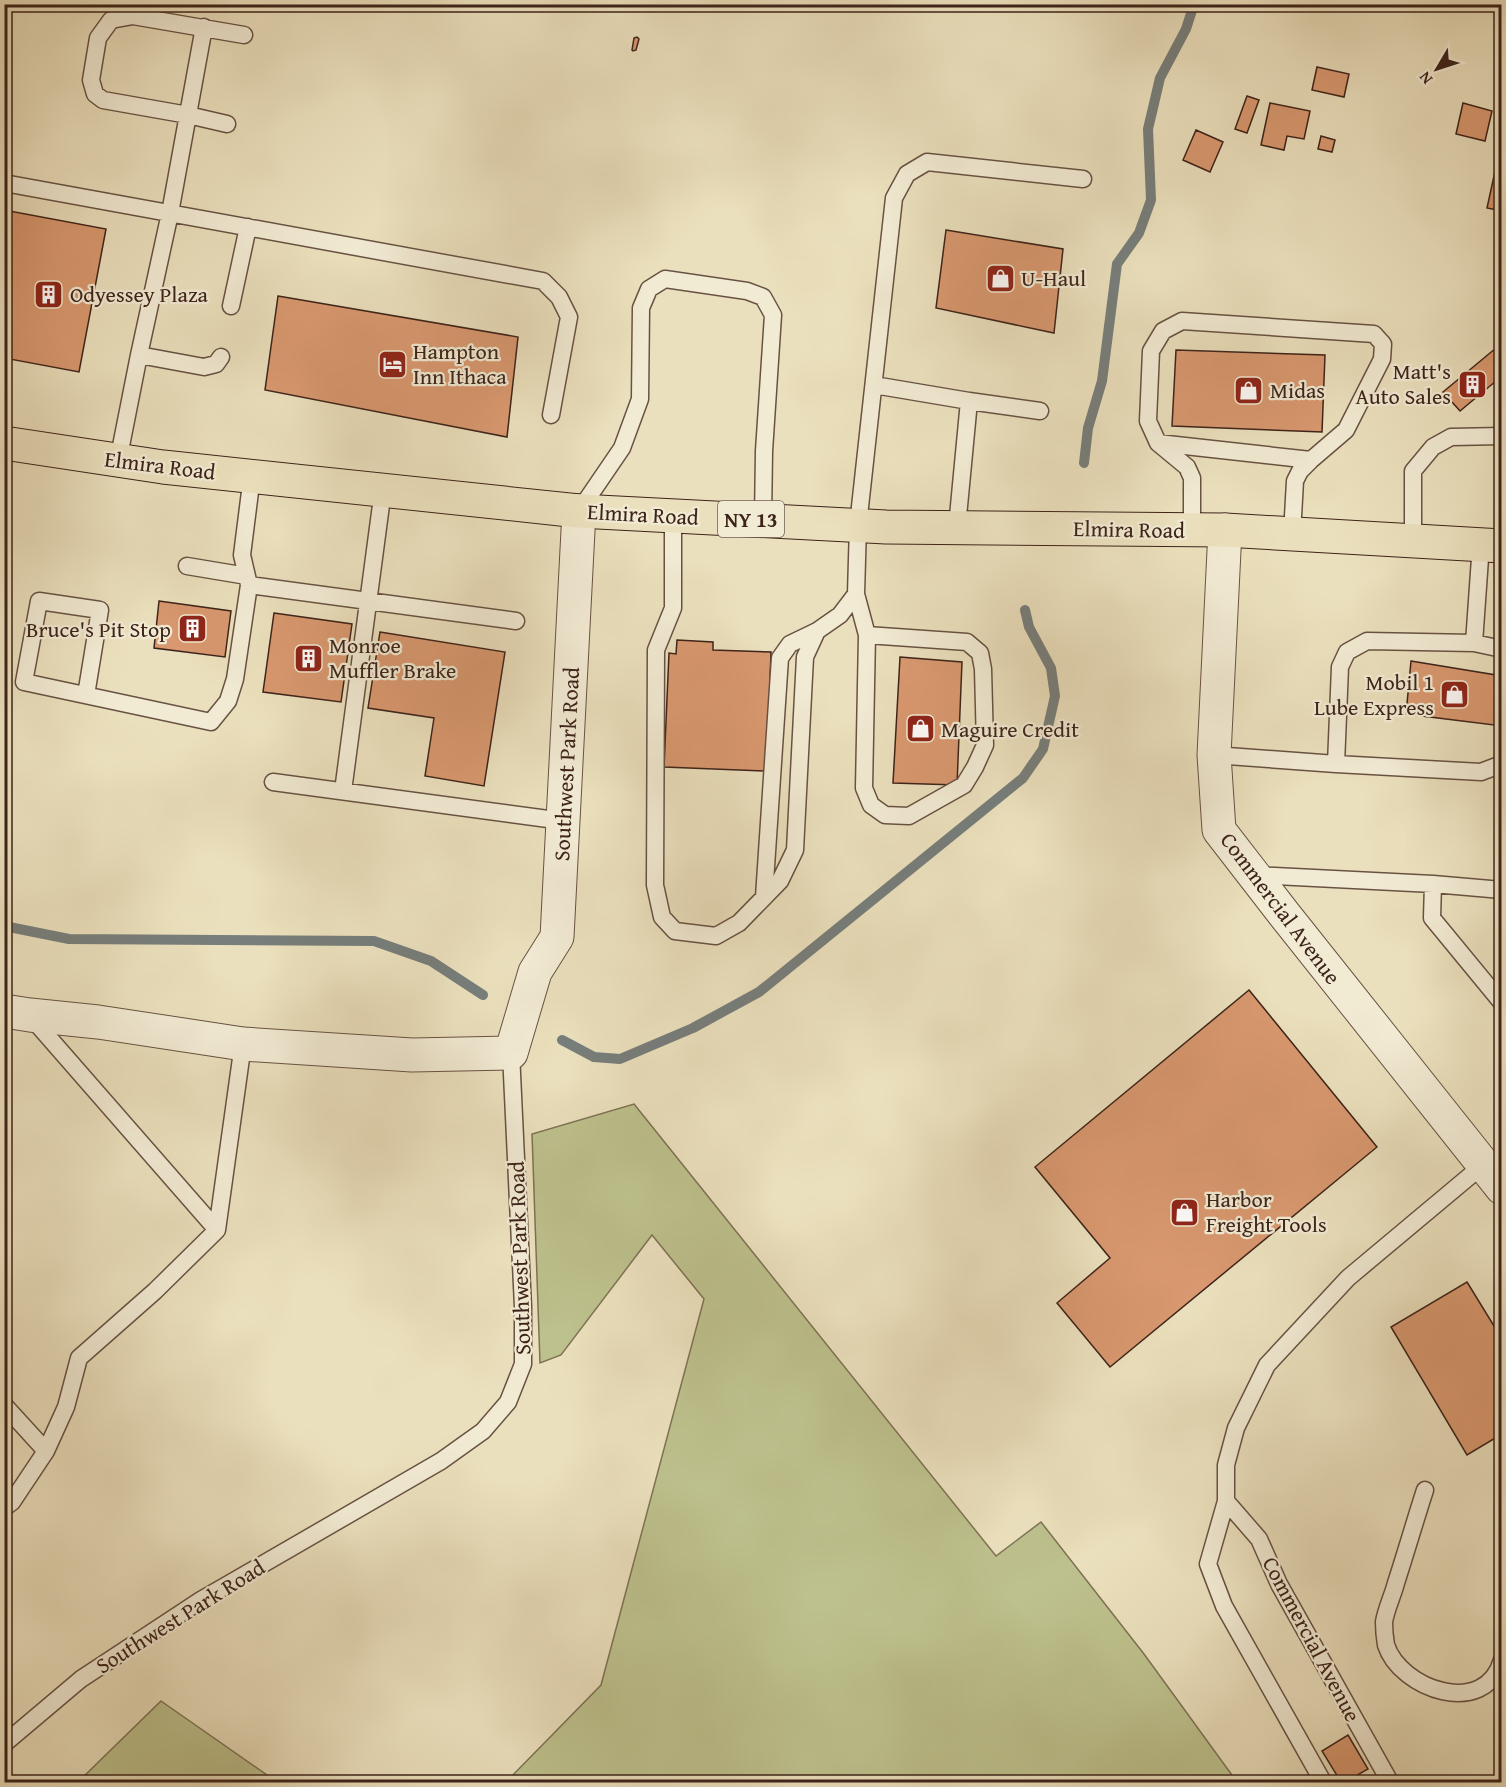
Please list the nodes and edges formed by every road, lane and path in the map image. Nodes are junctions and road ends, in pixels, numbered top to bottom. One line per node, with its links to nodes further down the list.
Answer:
1 (204, 27): 2 (lane); 3 (lane); 3 (lane)
2 (244, 35)
3 (188, 115): 4 (lane); 7 (lane)
4 (226, 124)
5 (1083, 179): 12 (lane)
6 (4, 183): 7 (lane)
7 (170, 213): 8 (lane); 10 (lane)
8 (248, 227): 9 (lane); 15 (lane)
9 (231, 306)
10 (139, 355): 11 (lane); 20 (lane)
11 (221, 357)
12 (874, 385): 13 (lane); 26 (lane)
13 (969, 401): 14 (lane); 27 (lane)
14 (1040, 411)
15 (551, 415)
16 (1502, 436): 31 (lane)
17 (4, 443): 20 (highway, Elmira Road / NY 13)
18 (1158, 443): 19 (lane); 19 (lane); 28 (lane)
19 (1311, 460): 30 (lane)
20 (118, 461): 21 (highway, Elmira Road / NY 13)
21 (252, 476): 22 (highway, Elmira Road / NY 13); 34 (lane)
22 (383, 490): 23 (highway, Elmira Road / NY 13); 36 (lane)
23 (579, 511): 24 (highway, Elmira Road / NY 13); 25 (lane); 48 (street, Southwest Park Road)
24 (673, 516): 25 (highway, Elmira Road / NY 13); 52 (lane)
25 (763, 520): 26 (highway, Elmira Road / NY 13)
26 (858, 525): 27 (highway, Elmira Road / NY 13); 35 (lane)
27 (957, 527): 28 (highway, Elmira Road / NY 13)
28 (1192, 530): 29 (highway, Elmira Road / NY 13)
29 (1225, 530): 30 (highway, Elmira Road / NY 13); 43 (street, Commercial Avenue)
30 (1292, 534): 31 (highway, Elmira Road / NY 13)
31 (1413, 540): 32 (highway, Elmira Road / NY 13)
32 (1491, 545): 40 (lane)
33 (187, 566): 34 (lane)
34 (248, 580): 36 (lane); 42 (lane)
35 (856, 594): 38 (lane); 39 (lane)
36 (368, 601): 37 (lane); 47 (lane)
37 (516, 621)
38 (817, 631): 52 (lane); 52 (lane)
39 (867, 634): 39 (lane)
40 (1474, 643): 41 (lane); 44 (lane)
41 (1502, 649)
42 (86, 695): 42 (lane)
43 (1214, 754): 44 (lane); 49 (street, Commercial Avenue)
44 (1336, 764): 45 (lane)
45 (1502, 764)
46 (273, 782): 47 (lane)
47 (343, 791): 48 (lane)
48 (562, 821): 56 (street, Southwest Park Road)
49 (1254, 875): 50 (lane); 57 (street, Commercial Avenue)
50 (1433, 884): 51 (lane); 53 (lane)
51 (1502, 890)
52 (764, 897)
53 (1502, 1003)
54 (17, 1013): 55 (street); 58 (lane)
55 (243, 1044): 56 (street); 58 (lane)
56 (511, 1053): 65 (lane, Southwest Park Road)
57 (1492, 1176): 62 (lane, Commercial Avenue)
58 (217, 1230): 60 (lane)
59 (4, 1405): 60 (lane)
60 (46, 1451): 63 (lane)
61 (1425, 1490): 64 (lane)
62 (1226, 1501): 66 (lane, Commercial Avenue); 67 (lane, Commercial Avenue)
63 (4, 1508)
64 (1502, 1660)
65 (4, 1744)
66 (1323, 1782)
67 (1390, 1782)

